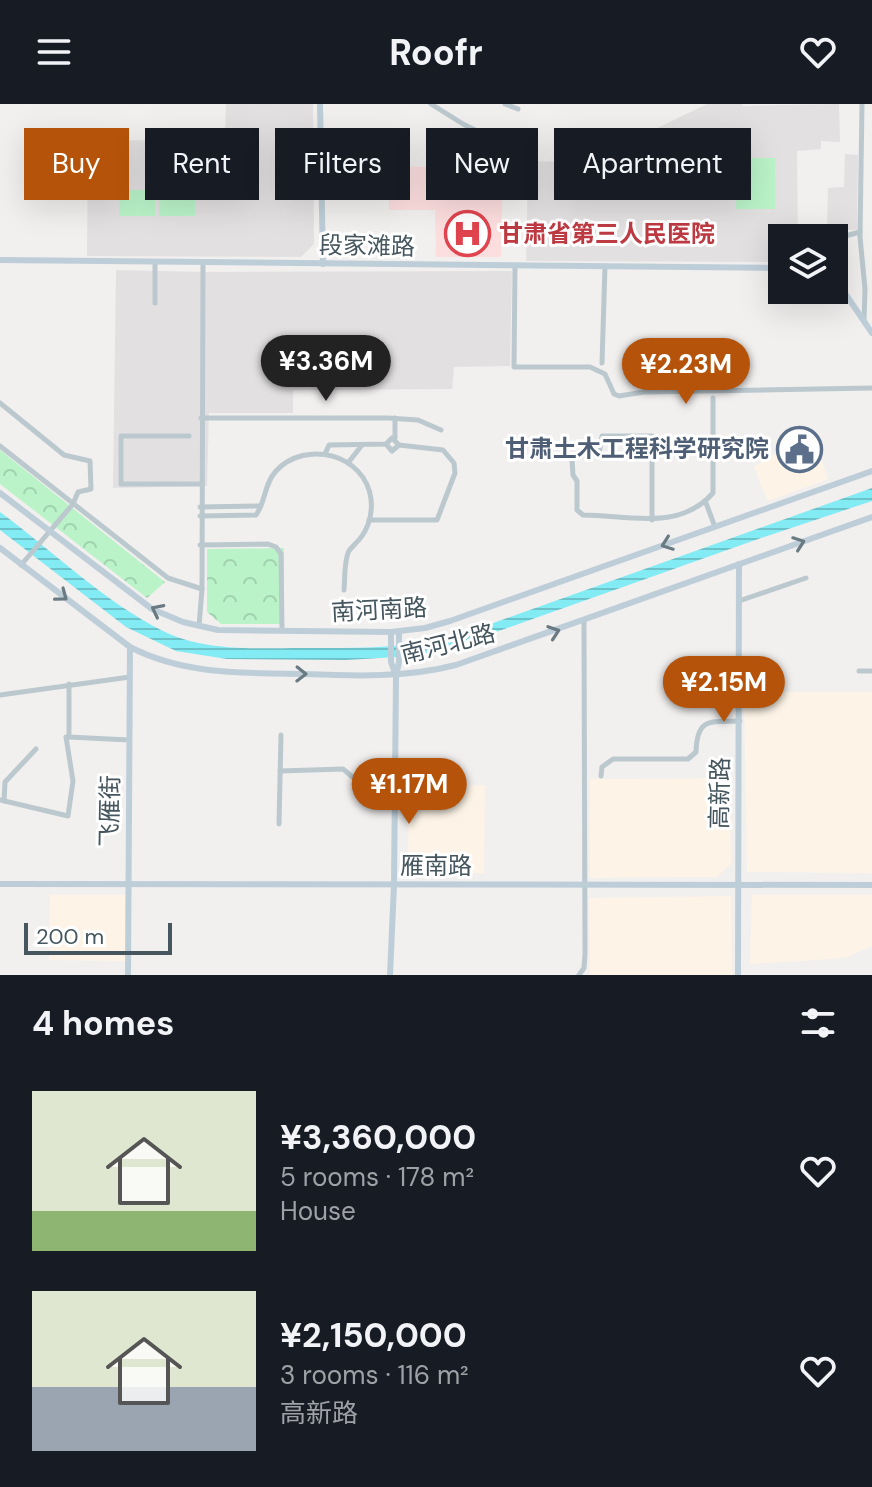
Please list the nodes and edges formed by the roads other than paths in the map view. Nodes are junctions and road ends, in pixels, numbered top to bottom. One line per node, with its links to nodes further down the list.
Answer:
1 (320, 104): 12 (street)
2 (431, 104): 6 (street)
3 (505, 104): 5 (street)
4 (862, 104): 7 (street)
5 (518, 109)
6 (471, 128)
7 (860, 232): 8 (street); 18 (street)
8 (848, 235)
9 (0, 260): 10 (street, 段家滩路)
10 (155, 262): 11 (street, 段家滩路); 17 (street)
11 (203, 262): 12 (street, 段家滩路); 24 (street)
12 (323, 264): 13 (street, 段家滩路)
13 (515, 265): 14 (street, 段家滩路); 21 (street)
14 (605, 266): 15 (street, 段家滩路); 20 (street)
15 (768, 268)
16 (848, 298): 18 (street)
17 (155, 303)
18 (864, 321): 19 (street)
19 (872, 333)
20 (602, 363)
21 (872, 388)
22 (713, 398): 38 (street)
23 (0, 403): 39 (street)
24 (201, 418): 25 (street); 36 (street)
25 (395, 418): 26 (street); 28 (street)
26 (441, 430)
27 (189, 436): 36 (street)
28 (395, 438): 30 (street); 31 (street)
29 (362, 444): 30 (street); 33 (street); 34 (street)
30 (386, 444): 31 (street)
31 (399, 445): 44 (street)
32 (0, 446): 39 (street)
33 (325, 454): 34 (street); 40 (street)
34 (348, 463): 44 (street)
35 (872, 471): 46 (street, 南河南路)
36 (201, 484): 41 (street)
37 (0, 493): 47 (street, 南河南路)
38 (706, 502): 45 (street); 46 (street)
39 (73, 504): 47 (street); 53 (street)
40 (262, 506): 41 (street); 42 (street)
41 (200, 507): 42 (street)
42 (200, 516): 48 (street)
43 (872, 517): 50 (street, 南河北路, one-way to 43)
44 (369, 520): 54 (street)
45 (652, 520): 45 (street)
46 (715, 527): 59 (street, 南河南路, one-way to 59)
47 (48, 530): 51 (street); 57 (street, 南河南路, one-way to 47)
48 (200, 545): 53 (street); 58 (street)
49 (0, 548): 51 (street, 南河北路)
50 (739, 564): 55 (street, 高新路); 56 (street, 南河北路)
51 (21, 565): 60 (street, 南河北路, one-way to 60)
52 (806, 578): 55 (street)
53 (202, 589): 57 (street)
54 (344, 590)
55 (739, 601): 67 (street, 高新路)
56 (584, 622): 63 (street, 南河北路, one-way to 56); 80 (street)
57 (199, 626): 58 (street, 南河南路)
58 (282, 631): 59 (street, 南河南路)
59 (395, 636): 63 (street)
60 (130, 647): 63 (street, 南河北路, one-way to 63); 64 (street, 飞雁街)
61 (859, 671): 62 (street)
62 (872, 671)
63 (396, 676): 75 (street)
64 (130, 677): 65 (street); 70 (street, 飞雁街)
65 (69, 684): 66 (street); 69 (street)
66 (0, 695)
67 (740, 721): 73 (street); 81 (street, 高新路)
68 (281, 735): 72 (street)
69 (69, 737): 70 (street); 76 (street)
70 (129, 740): 79 (street, 飞雁街)
71 (36, 749): 74 (street)
72 (280, 771): 75 (street); 77 (street)
73 (601, 776)
74 (2, 780): 76 (street)
75 (395, 781): 82 (street)
76 (2, 800)
77 (279, 824)
78 (0, 884): 79 (street, 雁南路)
79 (128, 884): 82 (street, 雁南路); 84 (street, 飞雁街)
80 (583, 884): 81 (street, 雁南路); 82 (street, 雁南路); 86 (street)
81 (737, 884): 83 (street, 雁南路); 87 (street, 高新路)
82 (394, 885): 85 (street)
83 (872, 885)
84 (128, 975)
85 (390, 975)
86 (579, 975)
87 (738, 975)

